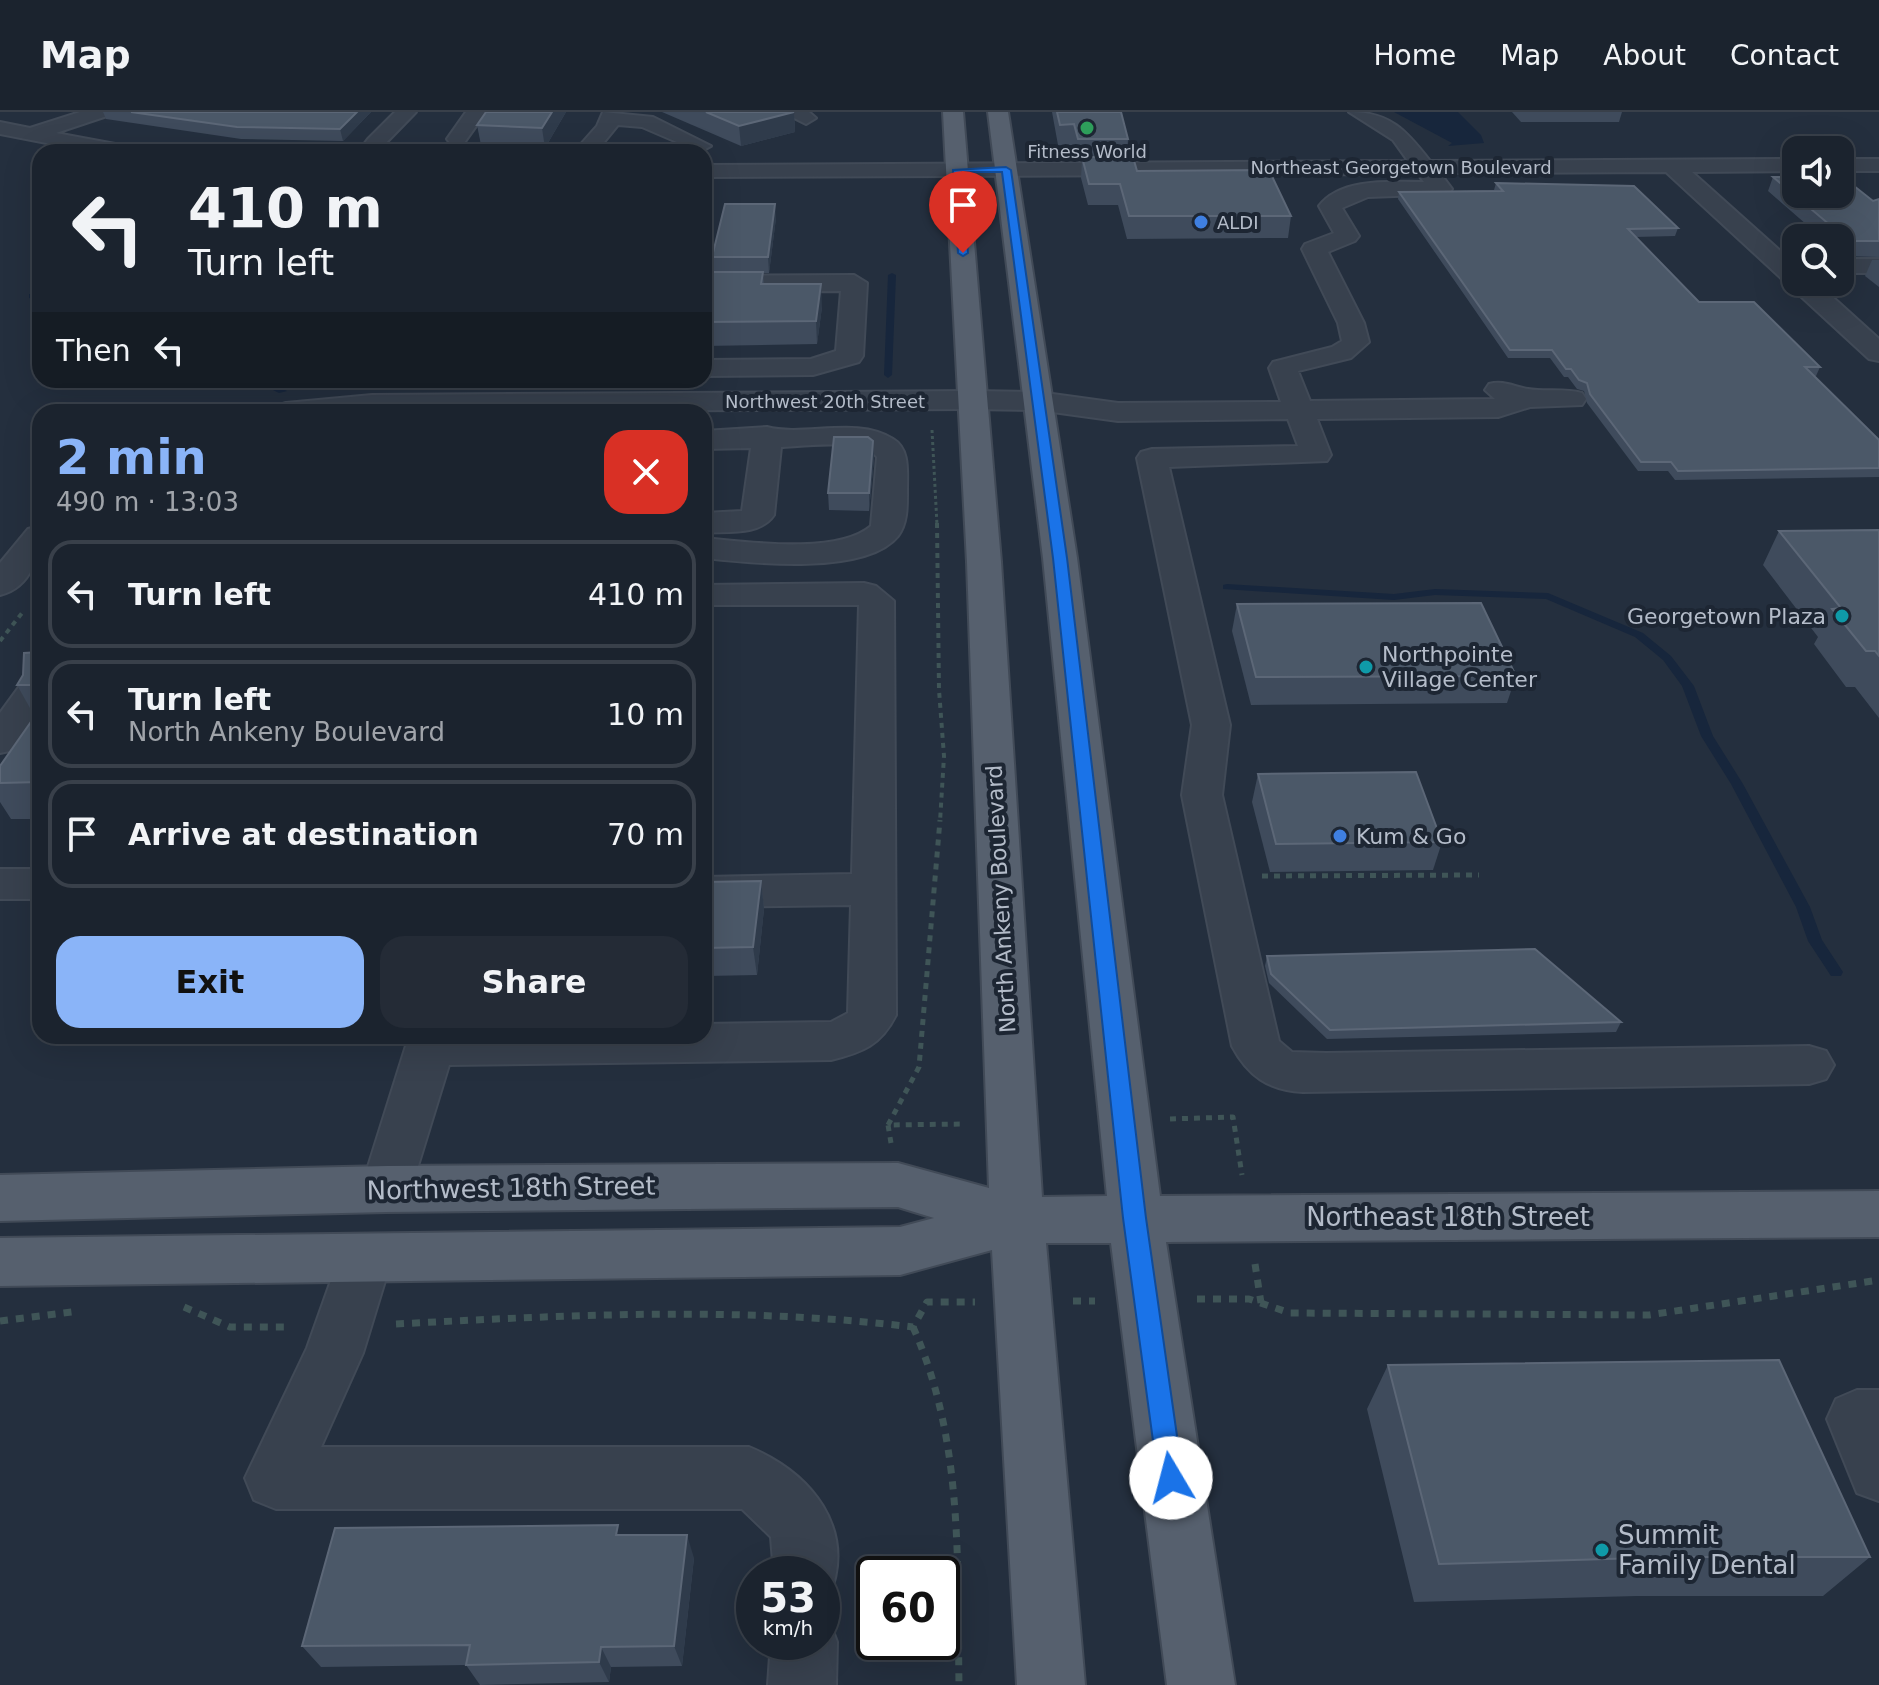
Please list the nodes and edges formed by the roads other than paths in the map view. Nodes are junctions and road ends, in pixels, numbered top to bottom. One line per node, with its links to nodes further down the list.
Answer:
1 (100, 112): 10 (street)
2 (111, 112): 10 (street)
3 (406, 112): 12 (street)
4 (476, 112): 11 (street)
5 (953, 112): 23 (main road, North Ankeny Boulevard)
6 (998, 112): 24 (main road)
7 (1359, 112): 22 (street)
8 (610, 119): 14 (street); 15 (street); 16 (street)
9 (0, 128): 10 (street)
10 (39, 136): 13 (street); 17 (street)
11 (457, 139)
12 (375, 143)
13 (82, 144)
14 (591, 144)
15 (608, 144)
16 (697, 144)
17 (0, 150)
18 (1782, 165): 21 (street, Northeast Georgetown Boulevard)
19 (1854, 165): 20 (street)
20 (1879, 165)
21 (1672, 166): 22 (street, Northeast Georgetown Boulevard); 26 (street)
22 (1425, 167): 24 (street, Northeast Georgetown Boulevard); 33 (street)
23 (958, 170): 24 (street, Northeast Georgetown Boulevard); 25 (street, Northeast Georgetown Boulevard); 36 (main road, North Ankeny Boulevard)
24 (1006, 170): 37 (main road)
25 (712, 171)
26 (1782, 262)
27 (1854, 266): 28 (street)
28 (1879, 266)
29 (712, 284): 32 (street)
30 (1818, 296): 31 (street)
31 (1879, 353)
32 (712, 368)
33 (1294, 398): 35 (street, Northwest 20th Street); 37 (street, Northwest 20th Street); 54 (street)
34 (580, 399): 36 (street, Northwest 20th Street); 38 (street, Northwest 20th Street)
35 (1572, 399)
36 (972, 400): 37 (street, Northwest 20th Street); 59 (main road, North Ankeny Boulevard)
37 (1038, 401): 58 (main road)
38 (372, 404)
39 (767, 436): 40 (street); 41 (street); 43 (street)
40 (712, 439)
41 (712, 522)
42 (32, 546): 44 (street)
43 (712, 548)
44 (0, 585)
45 (712, 595): 50 (street)
46 (32, 695): 47 (street)
47 (0, 741)
48 (0, 884): 49 (street)
49 (32, 884)
50 (874, 889): 51 (street); 52 (street)
51 (712, 892)
52 (712, 1041)
53 (431, 1044): 55 (street)
54 (1809, 1065)
55 (387, 1189): 56 (main road, Northwest 18th Street); 59 (main road, Northwest 18th Street)
56 (0, 1198)
57 (1879, 1214): 58 (main road, Northeast 18th Street)
58 (1135, 1218): 59 (main road, Northeast 18th Street); 68 (main road)
59 (1017, 1220): 60 (main road); 67 (main road, North Ankeny Boulevard)
60 (364, 1258): 61 (main road); 64 (street)
61 (0, 1262)
62 (1879, 1419): 63 (street)
63 (1879, 1471)
64 (807, 1556)
65 (803, 1660): 66 (street)
66 (802, 1685)
67 (1051, 1685)
68 (1201, 1685)

